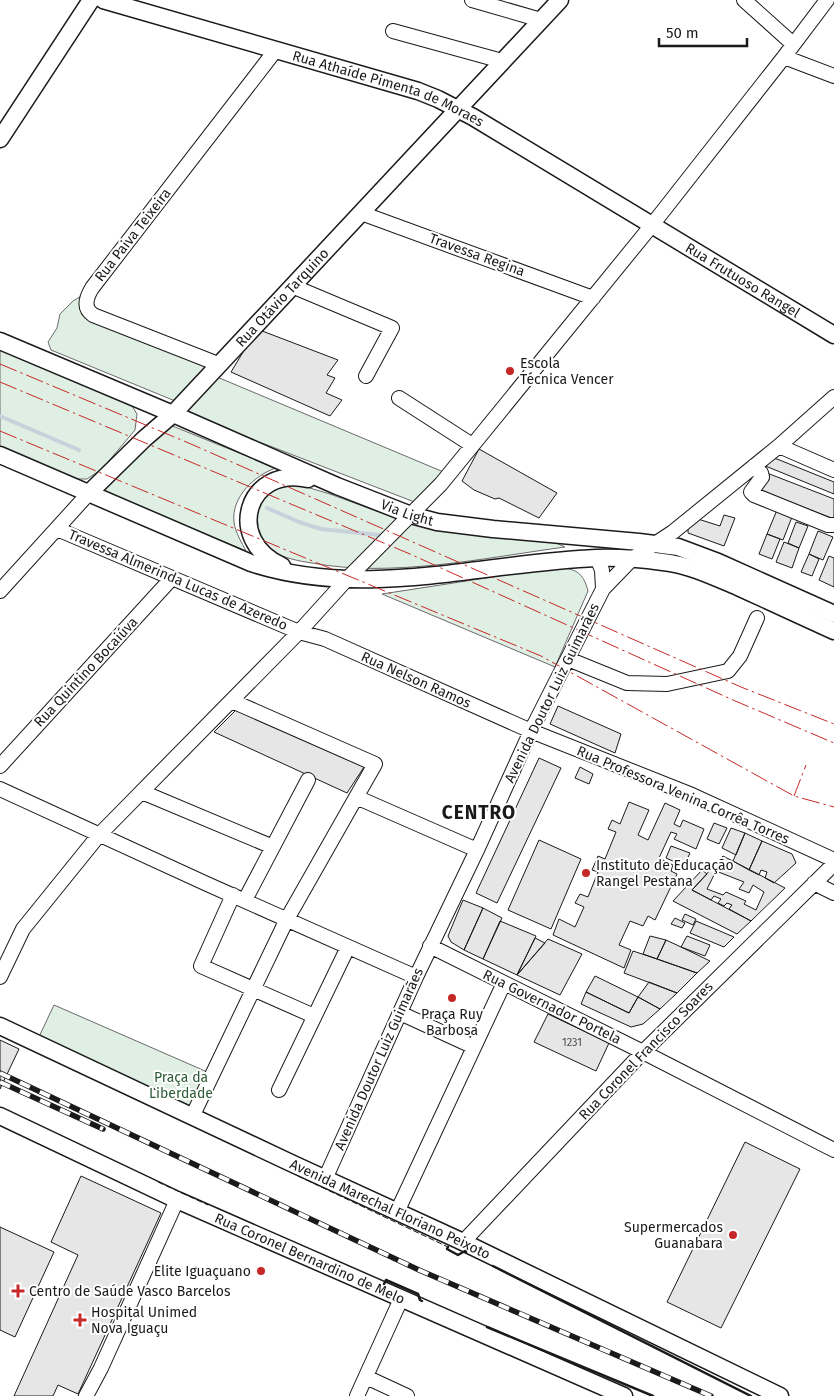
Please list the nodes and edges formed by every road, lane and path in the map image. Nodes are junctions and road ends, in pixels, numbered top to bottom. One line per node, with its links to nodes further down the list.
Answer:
1 (91, 0): 15 (main road)
2 (103, 0): 10 (main road, Rua Athaíde Pimenta de Moraes)
3 (472, 0): 7 (street)
4 (560, 0): 7 (main road, Rua Otávio Tarquino)
5 (744, 0): 9 (street)
6 (827, 0): 9 (street)
7 (541, 20): 12 (main road, Rua Otávio Tarquino)
8 (393, 31): 12 (street)
9 (793, 44): 11 (street)
10 (275, 51): 14 (main road, Rua Athaíde Pimenta de Moraes); 22 (street, Rua Paiva Teixeira)
11 (784, 57): 13 (street); 17 (street)
12 (502, 61): 14 (main road, Rua Otávio Tarquino)
13 (834, 76)
14 (459, 109): 16 (main road, Rua Otávio Tarquino); 17 (main road, Rua Athaíde Pimenta de Moraes)
15 (0, 139)
16 (361, 213): 18 (main road, Rua Otávio Tarquino); 19 (street, Travessa Regina)
17 (652, 225): 19 (street); 20 (main road, Rua Frutuoso Rangel)
18 (292, 286): 22 (main road, Rua Otávio Tarquino); 23 (street)
19 (593, 298): 29 (street)
20 (834, 335)
21 (0, 341): 24 (main road, Via Light)
22 (218, 364): 27 (main road, Rua Otávio Tarquino)
23 (366, 376)
24 (134, 397): 27 (main road, Via Light); 28 (main road)
25 (834, 397): 30 (street, Avenida Doutor Luiz Guimarães)
26 (399, 398): 29 (street)
27 (173, 414): 28 (main road, Rua Otávio Tarquino); 34 (main road, Via Light)
28 (144, 439): 35 (main road, Rua Otávio Tarquino)
29 (472, 446): 36 (street)
30 (779, 446): 32 (street, Avenida Doutor Luiz Guimarães); 33 (street)
31 (0, 455): 35 (main road)
32 (754, 466): 37 (street); 40 (street, Avenida Doutor Luiz Guimarães)
33 (834, 470)
34 (337, 486): 36 (main road, Via Light); 43 (main road)
35 (89, 492): 38 (street, Rua Otávio Tarquino); 43 (main road)
36 (411, 515): 39 (main road, Via Light); 45 (street)
37 (834, 525)
38 (57, 529): 44 (street, Travessa Almerinda Lucas de Azeredo); 47 (street, Rua Otávio Tarquino)
39 (555, 534): 40 (main road, Via Light); 41 (main road)
40 (657, 544): 42 (street, Avenida Doutor Luiz Guimarães); 48 (main road, Via Light)
41 (597, 558): 42 (main road); 45 (main road); 46 (street)
42 (632, 559): 46 (street, Avenida Doutor Luiz Guimarães); 50 (main road)
43 (310, 577): 45 (main road)
44 (172, 578): 51 (street, Travessa Almerinda Lucas de Azeredo); 55 (street, Rua Quintino Bocaiúva)
45 (346, 578): 51 (street)
46 (603, 589): 52 (street, Avenida Doutor Luiz Guimarães)
47 (0, 591)
48 (834, 614)
49 (757, 618): 52 (street)
50 (834, 631)
51 (299, 632): 53 (street); 54 (street, Rua Nelson Ramos)
52 (568, 658): 54 (street, Avenida Doutor Luiz Guimarães)
53 (232, 700): 58 (street); 59 (street)
54 (531, 731): 62 (street, Avenida Doutor Luiz Guimarães); 63 (street, Rua Professora Venina Corrêa Torres)
55 (0, 766)
56 (308, 780): 61 (street)
57 (0, 789): 60 (street)
58 (142, 792): 60 (street); 61 (street)
59 (356, 797): 62 (street); 68 (street)
60 (99, 835): 67 (street); 71 (street)
61 (272, 847): 67 (street)
62 (477, 850): 69 (street, Avenida Doutor Luiz Guimarães)
63 (834, 860)
64 (834, 864): 65 (street, Rua Coronel Francisco Soares)
65 (814, 884): 66 (street); 79 (street, Rua Coronel Francisco Soares)
66 (834, 893)
67 (239, 898): 68 (street); 74 (street)
68 (287, 919): 70 (street); 74 (street)
69 (430, 946): 72 (street, Avenida Doutor Luiz Guimarães); 73 (street, Rua Governador Portela)
70 (348, 947): 72 (street); 76 (street)
71 (0, 977)
72 (416, 977): 75 (street, Avenida Doutor Luiz Guimarães)
73 (504, 983): 78 (street); 79 (street, Rua Governador Portela)
74 (253, 989): 76 (street); 82 (street)
75 (400, 1013): 78 (street); 84 (street, Avenida Doutor Luiz Guimarães)
76 (314, 1016): 80 (street)
77 (0, 1026): 82 (main road, Avenida Marechal Floriano Peixoto)
78 (474, 1047): 86 (street)
79 (643, 1052): 83 (street, Rua Governador Portela); 87 (street, Rua Coronel Francisco Soares)
80 (279, 1090)
81 (0, 1116): 85 (main road, Rua Coronel Bernardino de Melo)
82 (192, 1117): 84 (main road, Avenida Marechal Floriano Peixoto)
83 (834, 1150)
84 (325, 1179): 86 (main road, Avenida Marechal Floriano Peixoto)
85 (177, 1200): 88 (main road, Rua Coronel Bernardino de Melo); 90 (street)
86 (397, 1212): 87 (main road, Avenida Marechal Floriano Peixoto)
87 (463, 1242): 94 (main road, Avenida Marechal Floriano Peixoto)
88 (401, 1299): 89 (street); 93 (main road, Rua Coronel Bernardino de Melo)
89 (366, 1377): 91 (street); 92 (street)
90 (86, 1396)
91 (357, 1396)
92 (407, 1396)
93 (624, 1396)
94 (780, 1396)

